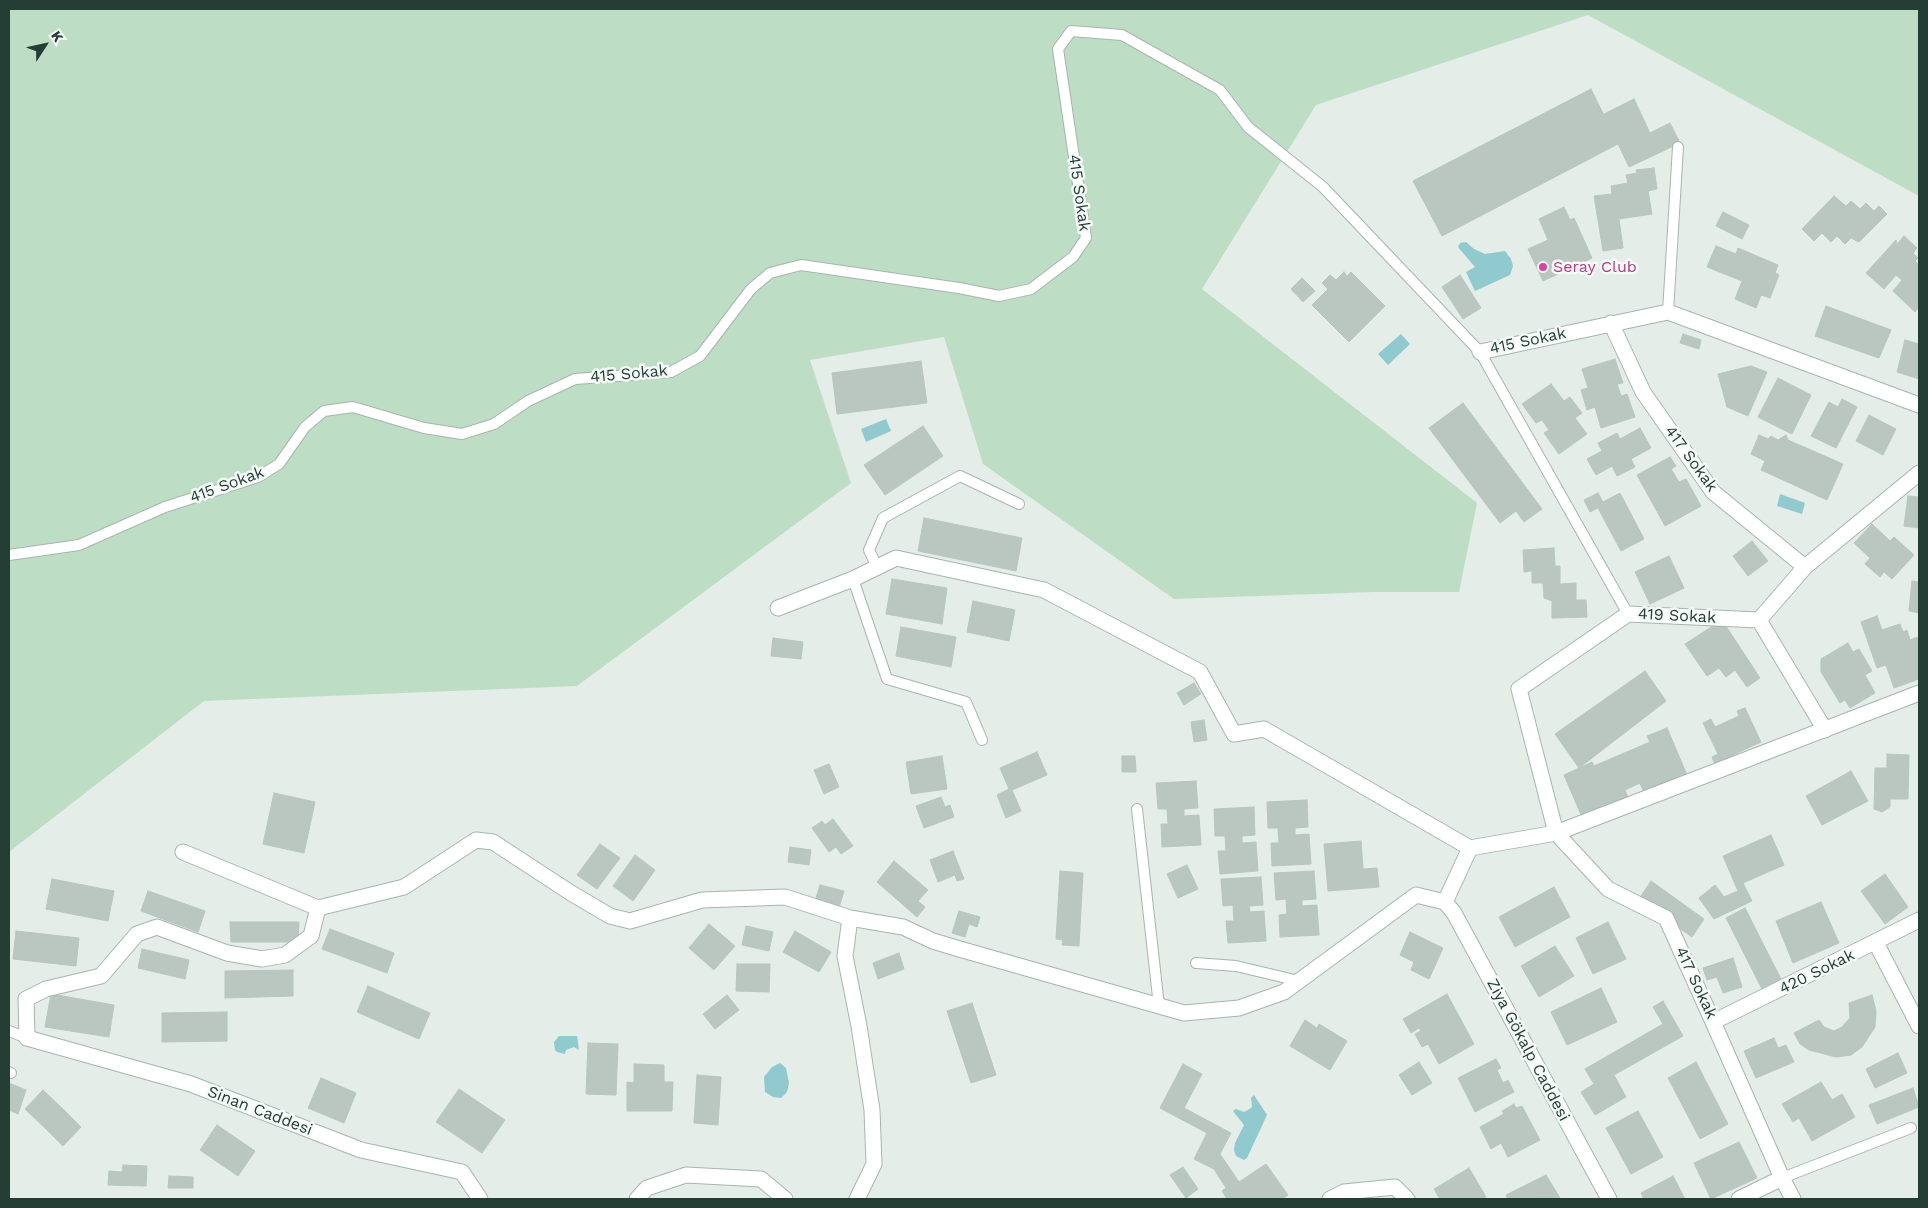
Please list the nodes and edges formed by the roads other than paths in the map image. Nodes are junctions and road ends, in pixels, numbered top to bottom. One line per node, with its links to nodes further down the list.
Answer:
1 (1678, 147): 2 (lane)
2 (1668, 312): 3 (street, 415 Sokak); 5 (street)
3 (1611, 323): 4 (street, 415 Sokak); 10 (street, 417 Sokak)
4 (1480, 352): 8 (lane, 415 Sokak); 13 (lane)
5 (1919, 405)
6 (1919, 473): 10 (street)
7 (1019, 504): 9 (lane)
8 (9, 555)
9 (877, 567): 11 (street); 20 (street)
10 (1805, 567): 14 (street)
11 (853, 579): 12 (street); 17 (lane)
12 (778, 608)
13 (1628, 614): 14 (street, 419 Sokak); 19 (street, 419 Sokak)
14 (1759, 620): 16 (street)
15 (1919, 694): 16 (street)
16 (1825, 730): 19 (street)
17 (982, 740)
18 (1136, 809): 29 (lane)
19 (1556, 833): 20 (street); 30 (street, 417 Sokak)
20 (1470, 848): 22 (street)
21 (182, 852): 23 (street)
22 (1445, 902): 28 (street); 42 (street, Ziya Gökalp Caddesi)
23 (318, 908): 24 (street); 33 (street)
24 (850, 918): 29 (street); 39 (street)
25 (1919, 920): 26 (street, 420 Sokak)
26 (1876, 943): 30 (street, 420 Sokak); 31 (street)
27 (1196, 963): 28 (lane)
28 (1299, 981): 29 (street)
29 (1159, 1006)
30 (1714, 1022): 35 (street, 417 Sokak)
31 (1919, 1026)
32 (9, 1030): 33 (lane)
33 (27, 1038): 36 (street, Sinan Caddesi)
34 (1911, 1128): 35 (lane)
35 (1782, 1178): 43 (street); 44 (street, 417 Sokak)
36 (480, 1199)
37 (637, 1199): 38 (street)
38 (785, 1199)
39 (857, 1199)
40 (1330, 1199): 41 (street)
41 (1406, 1199)
42 (1609, 1199)
43 (1739, 1199)
44 (1793, 1199)

